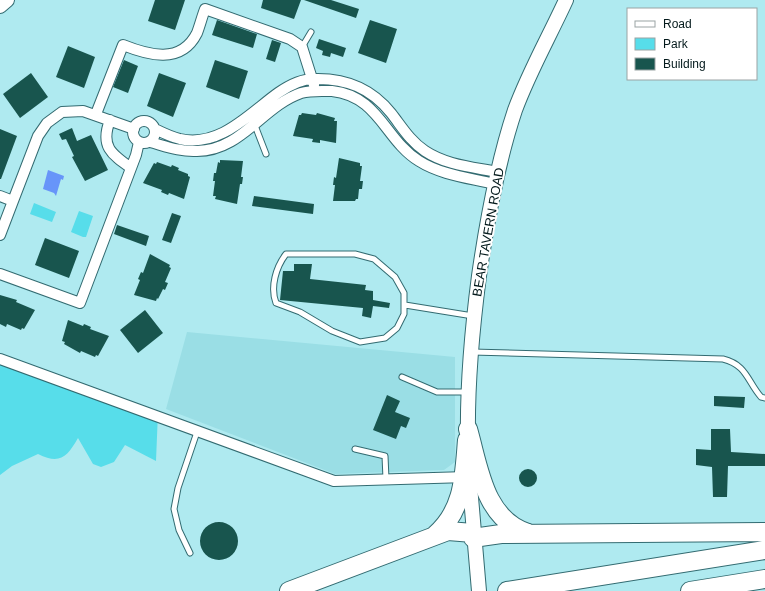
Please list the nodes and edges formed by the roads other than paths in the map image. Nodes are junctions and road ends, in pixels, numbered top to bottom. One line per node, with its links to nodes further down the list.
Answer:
1 (7, 0): 3 (street)
2 (566, 0): 17 (street, BEAR TAVERN ROAD)
3 (0, 6)
4 (311, 32): 5 (lane)
5 (302, 47): 6 (street); 8 (street)
6 (312, 79): 7 (street); 9 (street); 17 (street)
7 (315, 91): 11 (street); 17 (street)
8 (96, 114): 10 (street); 19 (street)
9 (250, 115): 11 (lane); 13 (street)
10 (110, 120): 12 (street); 16 (street)
11 (254, 125): 14 (street); 15 (lane)
12 (134, 129): 13 (street); 14 (street)
13 (155, 129): 14 (street)
14 (144, 142): 16 (street)
15 (266, 154)
16 (132, 168): 21 (street)
17 (496, 178): 23 (street, BEAR TAVERN ROAD)
18 (0, 196): 19 (street)
19 (13, 201): 20 (street)
20 (0, 235)
21 (0, 274)
22 (405, 305): 22 (lane); 23 (lane)
23 (474, 316): 24 (street, BEAR TAVERN ROAD)
24 (470, 352): 27 (street, BEAR TAVERN ROAD); 28 (lane)
25 (0, 359): 30 (street)
26 (402, 376): 27 (lane)
27 (469, 392): 29 (street, BEAR TAVERN ROAD)
28 (765, 398)
29 (468, 429): 32 (highway); 35 (highway)
30 (197, 432): 33 (street); 39 (lane)
31 (355, 449): 33 (lane)
32 (466, 477): 33 (street); 36 (highway); 37 (street)
33 (386, 479)
34 (765, 532): 35 (highway)
35 (533, 534): 37 (highway)
36 (435, 535): 37 (highway); 42 (highway)
37 (473, 535): 41 (street)
38 (765, 550): 43 (highway)
39 (190, 553)
40 (765, 579): 44 (highway)
41 (478, 586)
42 (289, 591)
43 (507, 591)
44 (690, 591)

